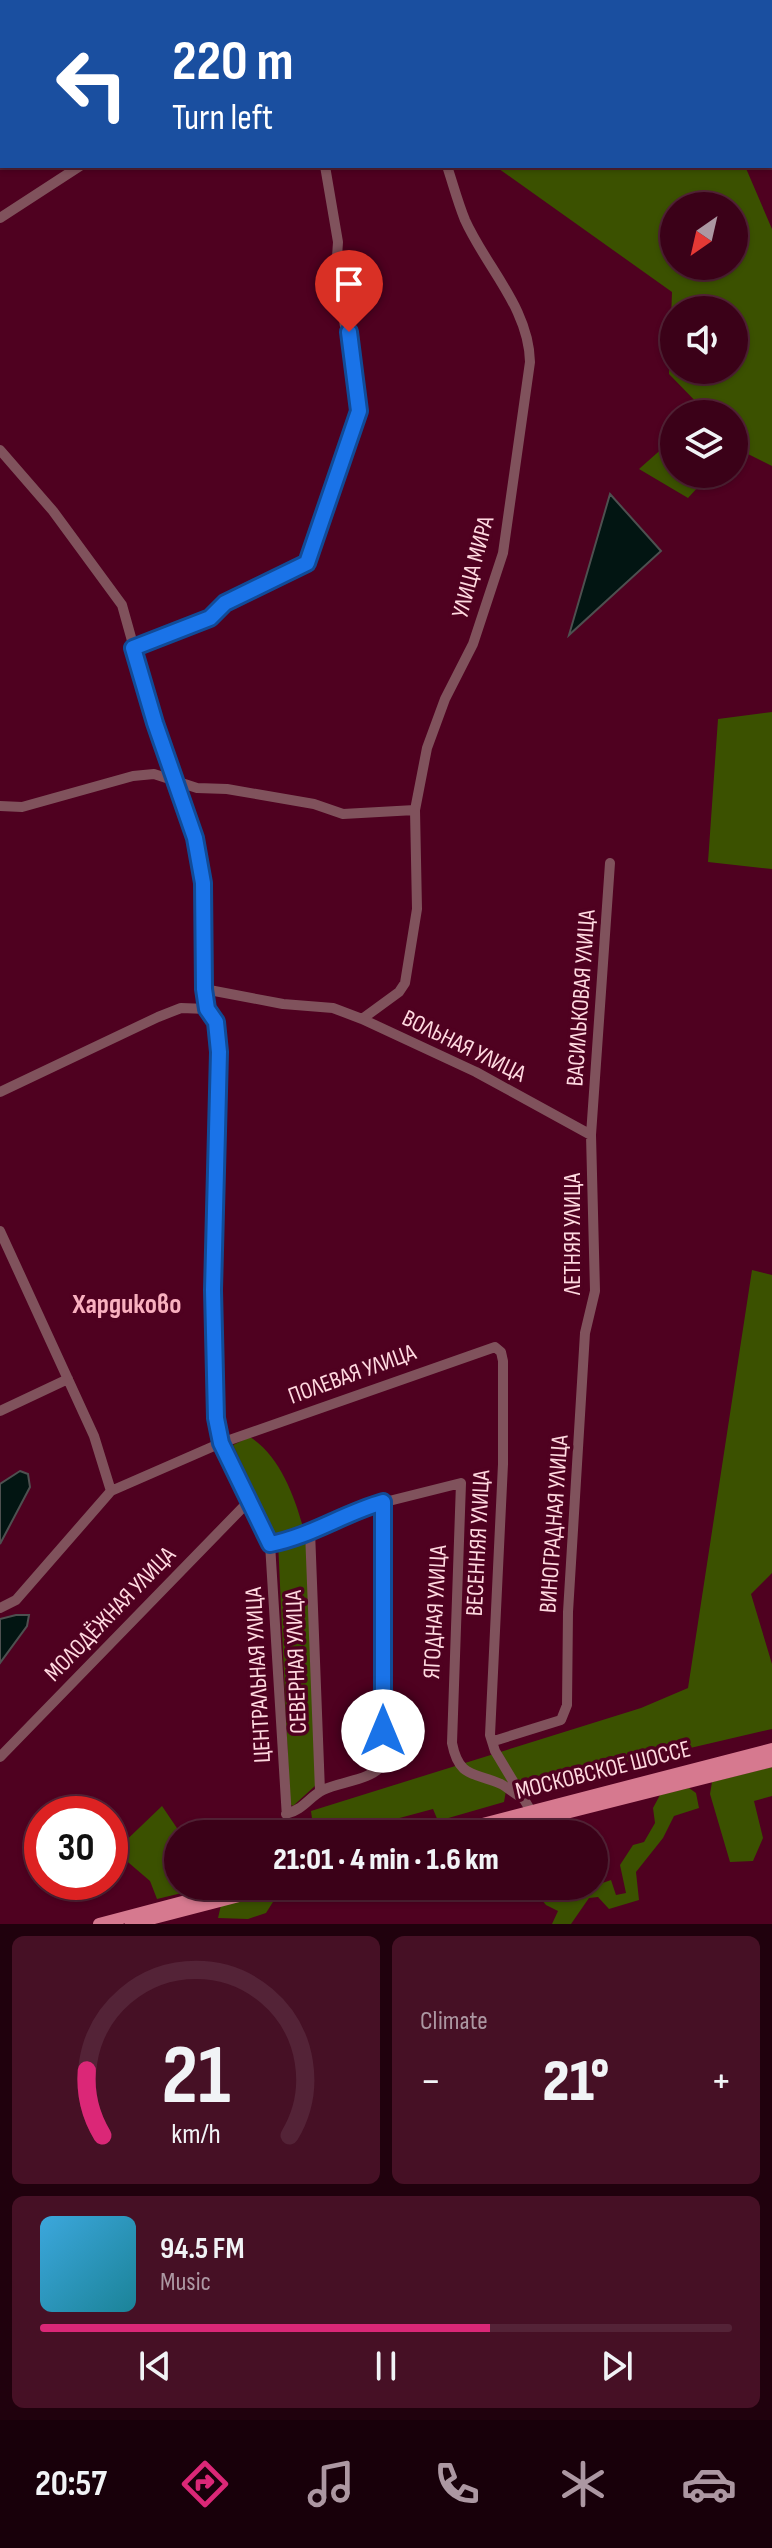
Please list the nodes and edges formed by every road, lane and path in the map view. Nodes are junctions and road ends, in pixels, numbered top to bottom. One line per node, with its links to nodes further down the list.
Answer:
1 (77, 168): 4 (street)
2 (325, 168): 6 (street)
3 (448, 168): 9 (street, УЛИЦА МИРА)
4 (0, 218)
5 (0, 450): 6 (street, ЦЕНТРАЛЬНАЯ УЛИЦА)
6 (133, 648): 7 (street, ЦЕНТРАЛЬНАЯ УЛИЦА)
7 (176, 781): 8 (street); 9 (street); 11 (street, ЦЕНТРАЛЬНАЯ УЛИЦА)
8 (0, 806)
9 (415, 810): 13 (street, УЛИЦА МИРА)
10 (610, 863): 15 (street, ВАСИЛЬКОВАЯ УЛИЦА)
11 (204, 989): 12 (street, ЦЕНТРАЛЬНАЯ УЛИЦА); 13 (street, ВОЛЬНАЯ УЛИЦА)
12 (207, 1009): 14 (street); 21 (street, ЦЕНТРАЛЬНАЯ УЛИЦА)
13 (362, 1019): 15 (street, ВОЛЬНАЯ УЛИЦА)
14 (0, 1092)
15 (591, 1135): 17 (street, ЛЕТНЯЯ УЛИЦА)
16 (0, 1231): 19 (street)
17 (585, 1333): 28 (street, ВИНОГРАДНАЯ УЛИЦА)
18 (497, 1348): 21 (street, ПОЛЕВАЯ УЛИЦА); 28 (street, ВЕСЕННЯЯ УЛИЦА)
19 (68, 1379): 20 (street); 22 (street)
20 (0, 1411)
21 (221, 1443): 22 (street, ПОЛЕВАЯ УЛИЦА); 23 (street, ЦЕНТРАЛЬНАЯ УЛИЦА)
22 (111, 1491): 27 (street)
23 (250, 1500): 26 (street, ЦЕНТРАЛЬНАЯ УЛИЦА); 30 (street, МОЛОДЁЖНАЯ УЛИЦА)
24 (383, 1502): 25 (street); 32 (street); 33 (street, ЯГОДНАЯ УЛИЦА)
25 (310, 1531): 26 (street); 32 (street, СЕВЕРНАЯ УЛИЦА)
26 (270, 1544): 34 (street, ЦЕНТРАЛЬНАЯ УЛИЦА)
27 (0, 1608)
28 (494, 1741): 33 (street, ВЕСЕННЯЯ УЛИЦА)
29 (772, 1749): 33 (main road, МОСКОВСКОЕ ШОССЕ)
30 (0, 1757)
31 (772, 1761): 37 (main road, МОСКОВСКОЕ ШОССЕ)
32 (321, 1791): 34 (street)
33 (528, 1806): 36 (main road, МОСКОВСКОЕ ШОССЕ)
34 (286, 1814): 35 (street, ЦЕНТРАЛЬНАЯ УЛИЦА)
35 (287, 1820)
36 (486, 1820)
37 (538, 1820)
38 (190, 1900): 40 (main road)
39 (223, 1900): 41 (main road)
40 (99, 1924)
41 (131, 1924)

